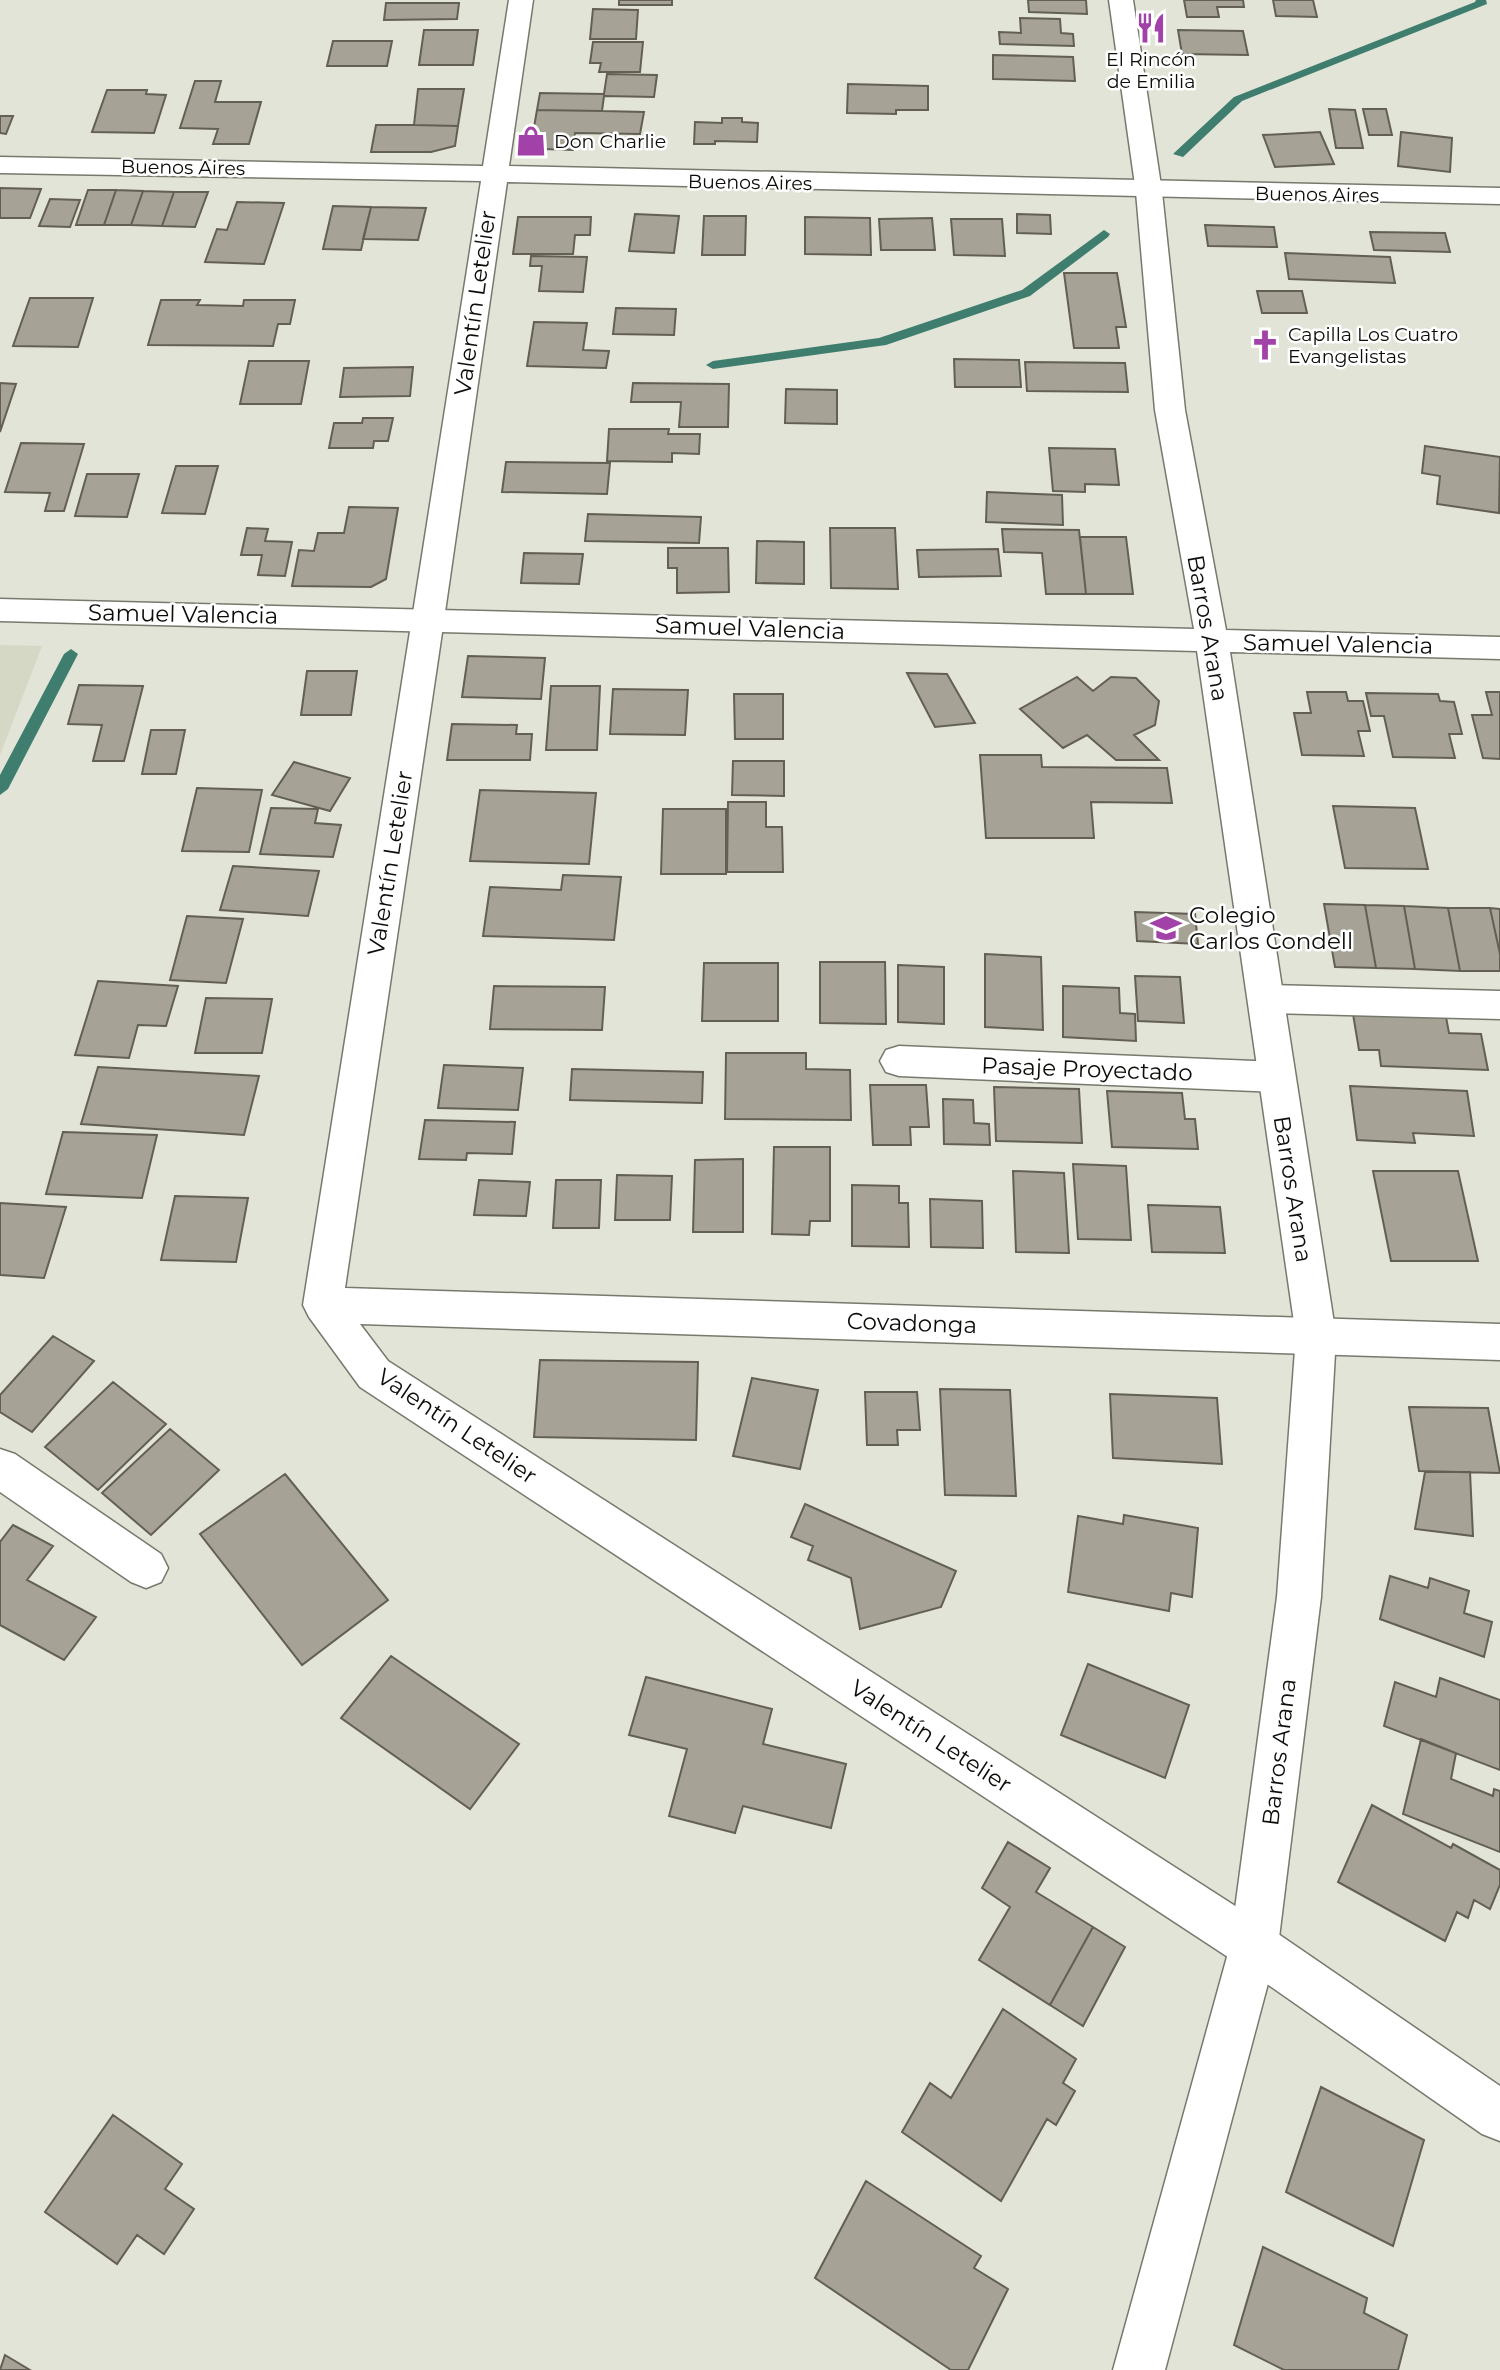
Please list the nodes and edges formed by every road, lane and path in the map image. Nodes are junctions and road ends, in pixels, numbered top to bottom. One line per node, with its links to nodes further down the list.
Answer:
1 (521, 0): 4 (street, Valentín Letelier)
2 (1121, 0): 5 (street, Barros Arana)
3 (0, 165): 4 (street, Buenos Aires)
4 (494, 175): 5 (street, Buenos Aires); 8 (street, Valentín Letelier)
5 (1149, 192): 6 (street, Buenos Aires); 9 (street, Barros Arana)
6 (1500, 197)
7 (0, 610): 8 (street, Samuel Valencia)
8 (428, 619): 9 (street, Samuel Valencia); 15 (street, Valentín Letelier)
9 (1212, 642): 10 (street, Samuel Valencia); 11 (street, Barros Arana)
10 (1500, 648)
11 (1267, 999): 12 (street); 14 (street, Barros Arana)
12 (1500, 1005)
13 (899, 1061): 14 (street, Pasaje Proyectado)
14 (1276, 1077): 16 (street, Barros Arana)
15 (323, 1305): 16 (street, Covadonga); 20 (street, Valentín Letelier)
16 (1316, 1335): 17 (street, Covadonga); 20 (street, Barros Arana)
17 (1500, 1342)
18 (0, 1468): 19 (street)
19 (146, 1568)
20 (1254, 1946): 21 (street, Valentín Letelier); 22 (street, Barros Arana)
21 (1500, 2116)
22 (1139, 2370)

